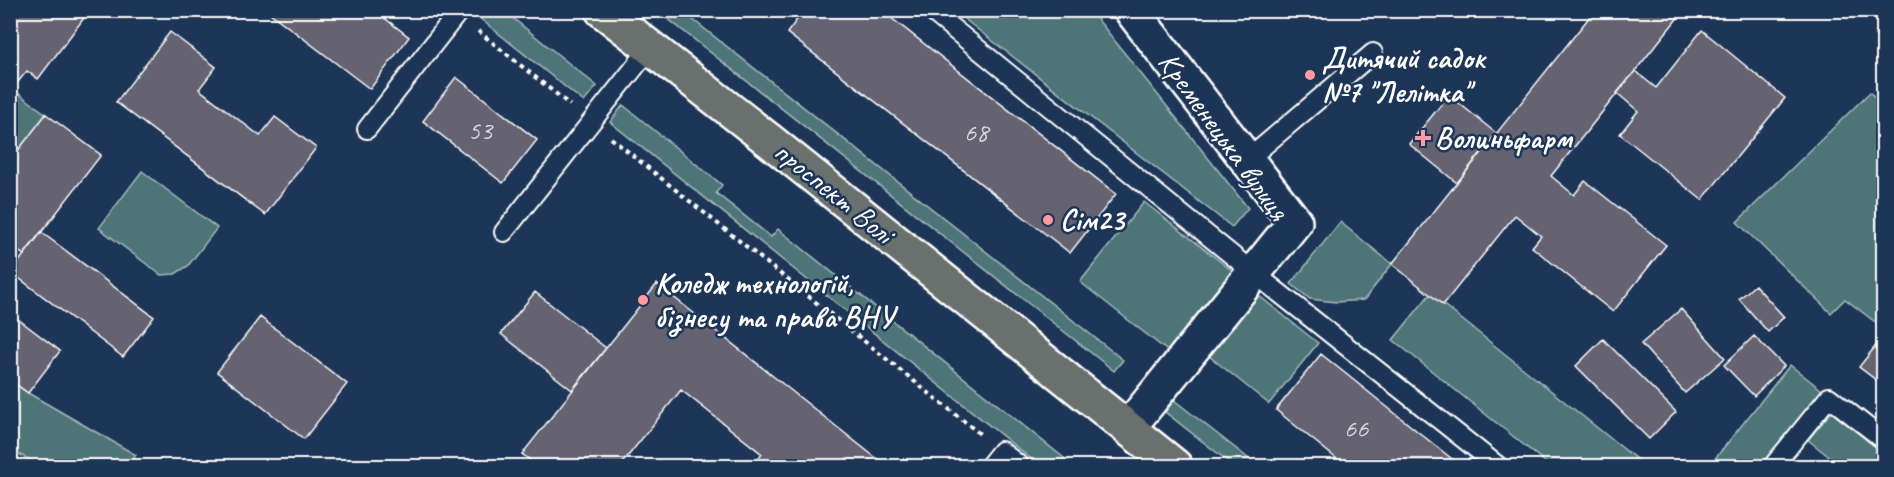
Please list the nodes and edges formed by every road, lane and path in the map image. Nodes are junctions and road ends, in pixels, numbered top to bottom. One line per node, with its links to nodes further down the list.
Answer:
1 (602, 10): 5 (main road, проспект Волі)
2 (930, 10): 11 (lane)
3 (1131, 10): 9 (street, Кременецька вулиця)
4 (459, 13): 7 (path); 8 (lane)
5 (650, 48): 7 (lane); 12 (main road, проспект Волі)
6 (1373, 53): 9 (lane)
7 (591, 122): 10 (lane); 14 (path)
8 (368, 129)
9 (1247, 160): 11 (street, Кременецька вулиця)
10 (504, 232)
11 (1254, 273): 12 (street, Кременецька вулиця); 20 (lane)
12 (1128, 428): 19 (main road, проспект Волі)
13 (1884, 440): 21 (lane)
14 (1001, 451): 17 (lane); 18 (lane)
15 (10, 457): 16 (path)
16 (26, 466)
17 (989, 466)
18 (1020, 466)
19 (1175, 466)
20 (1498, 466)
21 (1773, 466)

